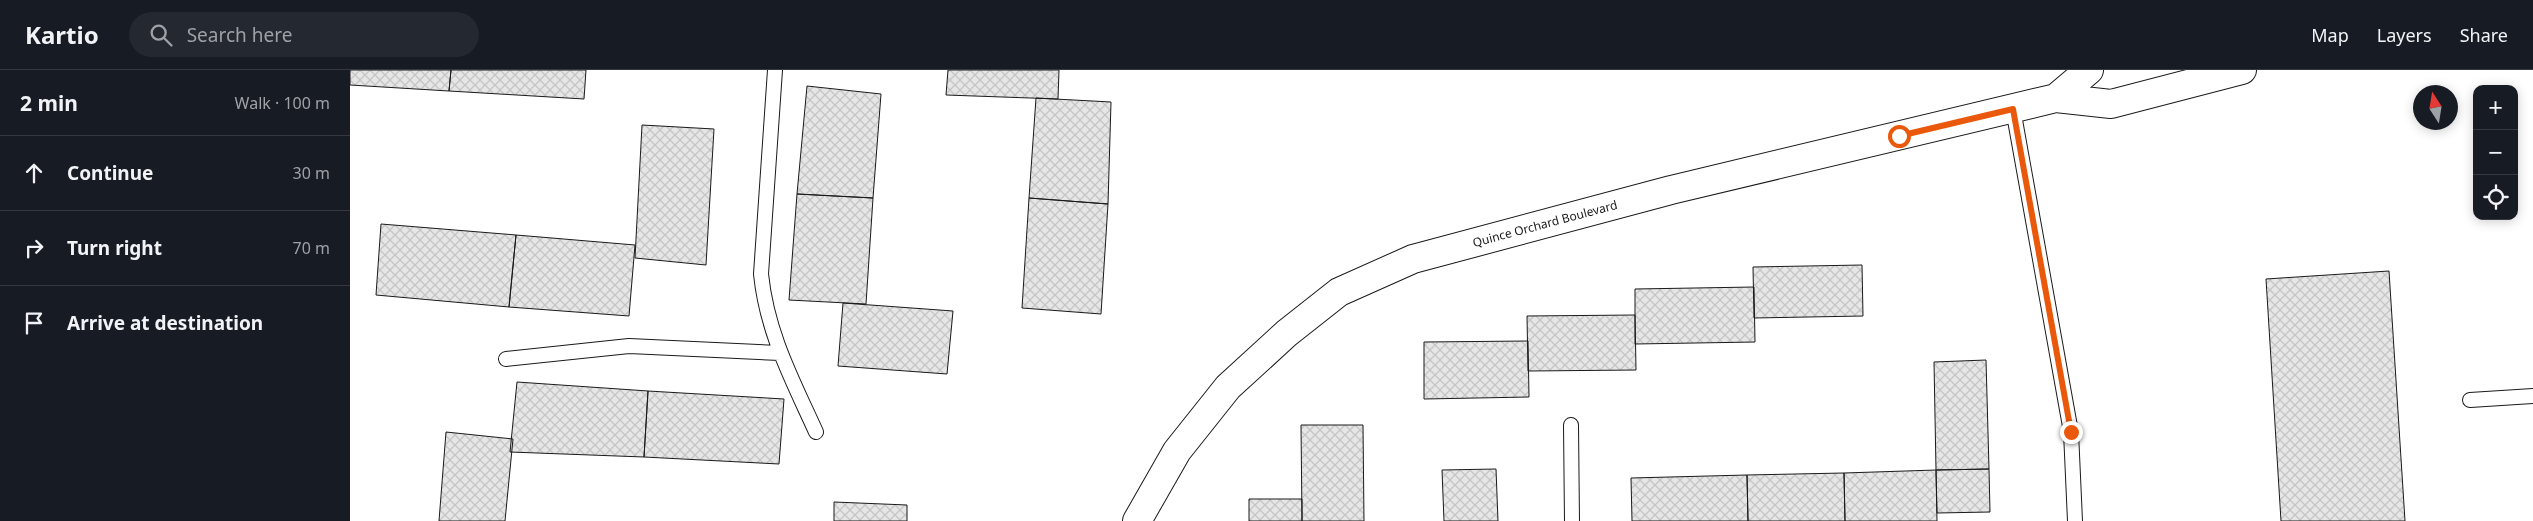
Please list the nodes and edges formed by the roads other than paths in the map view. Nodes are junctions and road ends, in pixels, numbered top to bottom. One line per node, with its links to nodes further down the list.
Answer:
1 (775, 70): 6 (lane)
2 (2089, 70): 4 (street, Quince Orchard Boulevard)
3 (2242, 70): 4 (street, Quince Orchard Boulevard)
4 (2056, 98): 5 (street, Quince Orchard Boulevard)
5 (2013, 109): 12 (street, Quince Orchard Boulevard); 14 (lane)
6 (780, 353): 7 (lane); 11 (lane)
7 (506, 359)
8 (2533, 396): 9 (lane)
9 (2470, 400)
10 (1571, 425): 13 (lane)
11 (816, 432)
12 (1137, 521)
13 (1572, 521)
14 (2075, 521)

